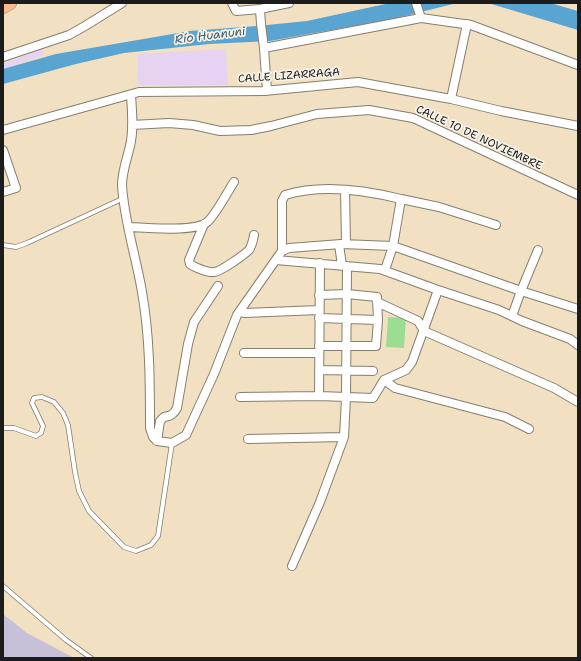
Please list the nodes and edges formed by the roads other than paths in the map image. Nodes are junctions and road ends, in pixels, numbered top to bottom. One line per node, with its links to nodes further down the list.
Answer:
1 (122, 3): 9 (street)
2 (232, 3): 5 (street)
3 (289, 3): 5 (street)
4 (416, 3): 6 (street)
5 (260, 9): 8 (street)
6 (420, 15): 7 (street); 8 (street)
7 (467, 24): 10 (street); 13 (street)
8 (264, 46): 11 (street)
9 (3, 57)
10 (578, 65)
11 (267, 91): 12 (street, CALLE LIZARRAGA); 13 (street, CALLE LIZARRAGA)
12 (131, 95): 14 (street); 16 (street, CALLE LIZARRAGA)
13 (451, 99): 15 (street, CALLE LIZARRAGA)
14 (132, 125): 21 (street, CALLE 10 DE NOVIEMBRE); 22 (street)
15 (578, 126)
16 (3, 130)
17 (3, 150): 20 (street)
18 (234, 182): 24 (street)
19 (345, 190): 23 (street); 28 (street); 32 (street)
20 (3, 192)
21 (578, 195)
22 (124, 198): 26 (street); 29 (lane)
23 (400, 198): 25 (street); 30 (street)
24 (204, 224): 26 (street); 27 (street)
25 (496, 225)
26 (129, 227): 66 (street)
27 (254, 235)
28 (342, 244): 30 (street); 32 (street); 35 (street)
29 (3, 245)
30 (393, 246): 36 (street); 39 (street)
31 (538, 250): 39 (street)
32 (282, 251): 33 (street)
33 (276, 260): 34 (street); 44 (street)
34 (320, 263): 35 (street); 41 (street)
35 (345, 266): 36 (street); 40 (street)
36 (385, 270): 38 (street)
37 (218, 286): 66 (street)
38 (438, 290): 46 (street); 49 (street)
39 (521, 291): 43 (street); 46 (street)
40 (347, 294): 41 (street); 42 (street); 47 (street)
41 (319, 295): 45 (street)
42 (377, 302): 48 (street); 49 (street)
43 (578, 309)
44 (239, 312): 45 (street); 67 (street)
45 (319, 314): 47 (street); 52 (street)
46 (512, 316): 50 (street)
47 (346, 319): 48 (street); 51 (street)
48 (378, 320): 51 (street)
49 (424, 331): 57 (street); 61 (street)
50 (578, 345)
51 (346, 346): 52 (street); 55 (street)
52 (319, 349): 53 (street); 54 (street)
53 (244, 353)
54 (319, 370): 55 (street); 58 (street)
55 (346, 370): 56 (street); 60 (street)
56 (373, 371)
57 (384, 380): 60 (street); 63 (street)
58 (319, 396): 59 (street); 60 (street)
59 (240, 398)
60 (346, 398): 64 (street)
61 (578, 402)
62 (3, 428): 67 (lane)
63 (529, 429)
64 (344, 437): 65 (street); 68 (street)
65 (248, 439)
66 (157, 441): 67 (street)
67 (172, 443)
68 (292, 566)
69 (3, 586): 70 (lane)
70 (91, 658)

